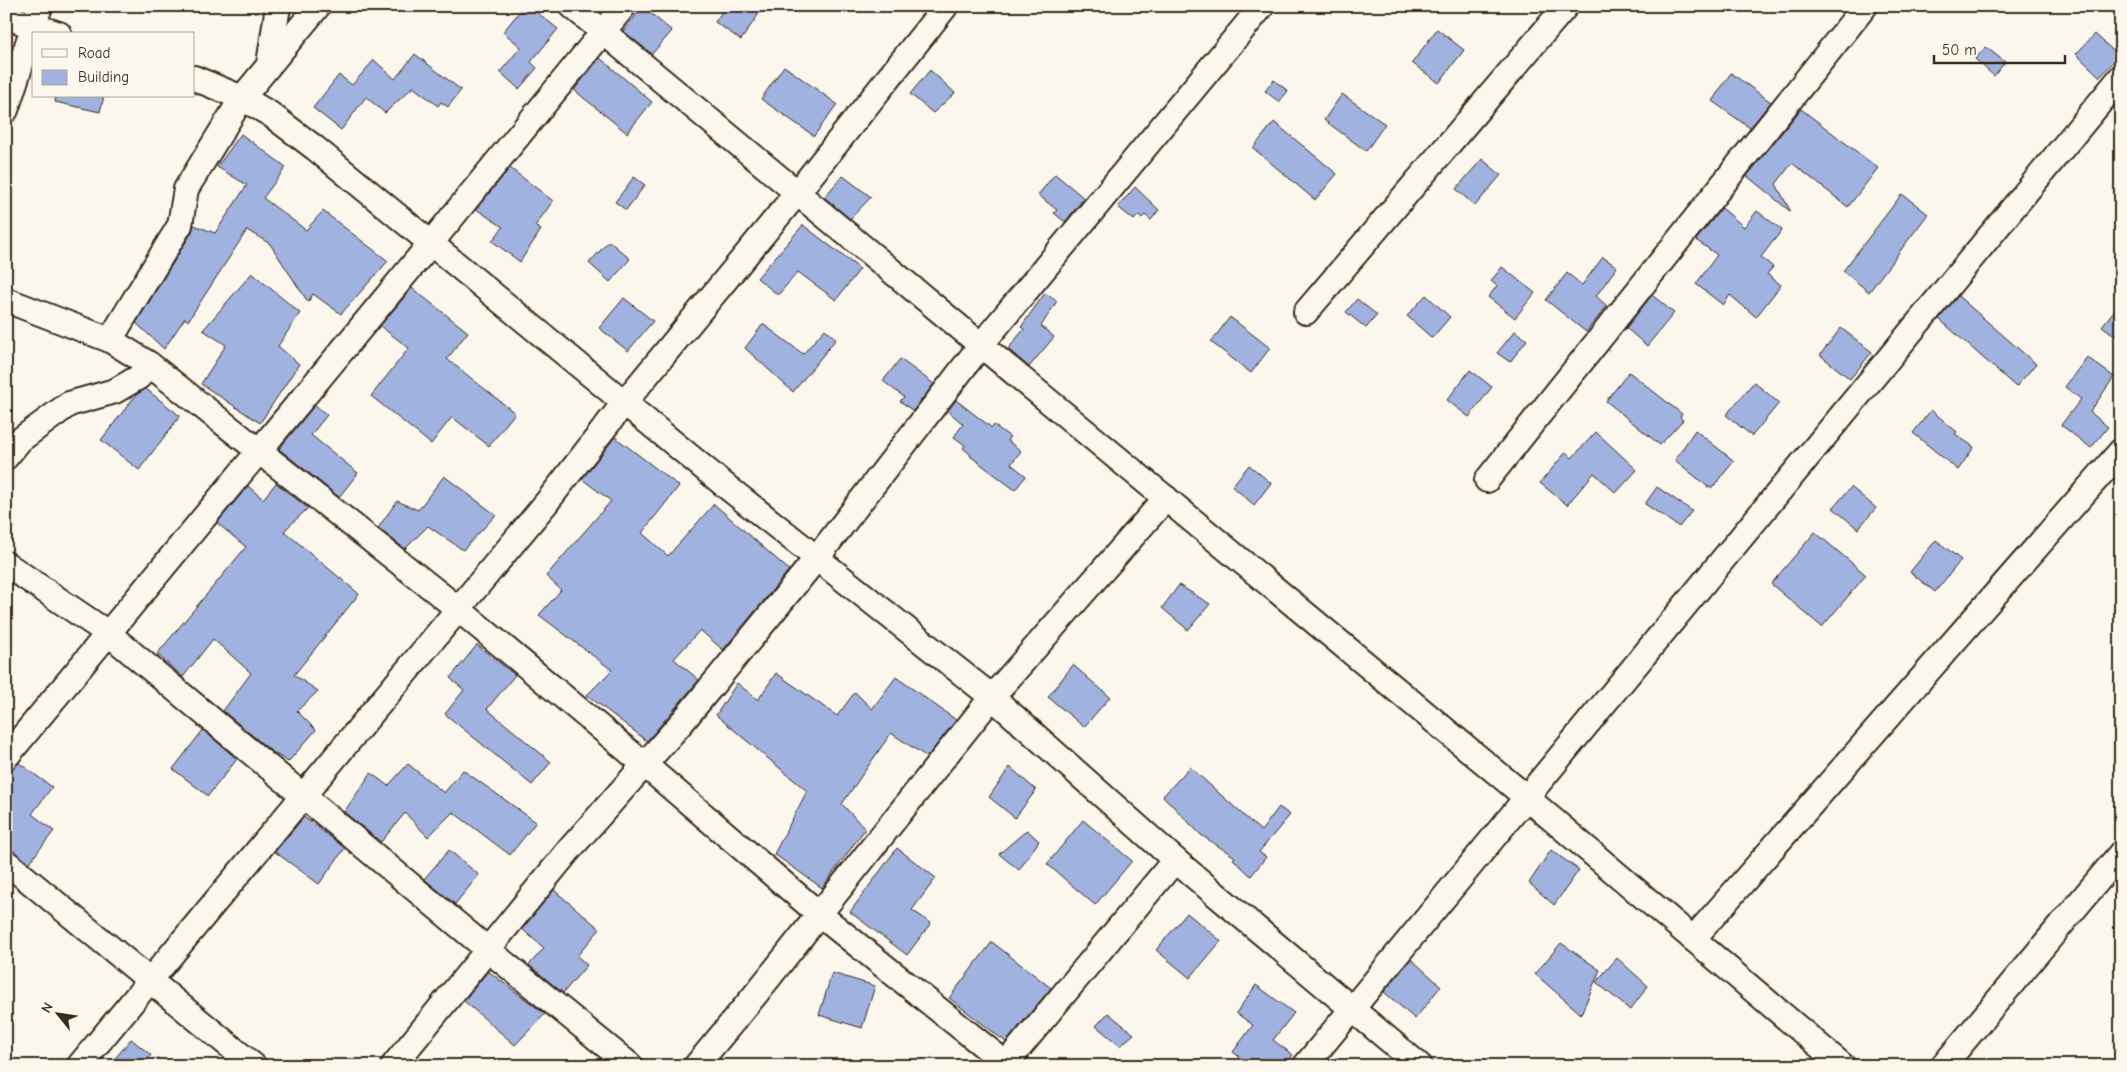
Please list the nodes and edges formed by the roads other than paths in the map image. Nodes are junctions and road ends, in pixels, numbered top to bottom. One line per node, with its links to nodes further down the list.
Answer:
1 (278, 6): 13 (street)
2 (318, 6): 13 (street)
3 (572, 6): 12 (street)
4 (624, 6): 12 (street)
5 (944, 6): 18 (street)
6 (1262, 6): 23 (street)
7 (1566, 6): 21 (street)
8 (1865, 6): 29 (street)
9 (37, 16): 10 (street); 11 (street); 17 (street)
10 (6, 17)
11 (57, 32)
12 (603, 32): 18 (street); 19 (street)
13 (269, 64): 16 (street)
14 (2121, 77): 39 (street)
15 (195, 78): 16 (street)
16 (242, 98): 19 (street); 22 (street)
17 (6, 110)
18 (798, 193): 23 (street); 25 (street)
19 (432, 243): 25 (street); 26 (street)
20 (6, 300): 22 (street)
21 (1306, 312)
22 (110, 340): 24 (street)
23 (982, 345): 30 (street); 31 (street)
24 (149, 364): 26 (street); 28 (street)
25 (624, 403): 31 (street); 33 (street)
26 (260, 451): 33 (street); 34 (street)
27 (2121, 451): 44 (street)
28 (6, 457)
29 (1487, 480)
30 (1166, 498): 35 (street); 39 (street)
31 (816, 559): 35 (street); 37 (street)
32 (6, 564): 34 (street)
33 (457, 608): 37 (street); 38 (street)
34 (109, 634): 36 (street); 38 (street)
35 (992, 697): 41 (street); 43 (street)
36 (6, 757)
37 (645, 765): 43 (street); 45 (street)
38 (304, 794): 45 (street); 46 (street)
39 (1526, 798): 44 (street); 47 (street)
40 (2121, 853): 57 (street)
41 (1175, 860): 47 (street); 48 (street)
42 (6, 862): 46 (street)
43 (819, 914): 48 (street); 53 (street)
44 (1694, 939): 56 (street)
45 (487, 949): 51 (street); 52 (street)
46 (151, 979): 49 (street); 50 (street)
47 (1353, 1009): 54 (street); 55 (street)
48 (1007, 1065)
49 (79, 1066)
50 (254, 1066)
51 (392, 1066)
52 (631, 1066)
53 (696, 1066)
54 (1305, 1066)
55 (1420, 1066)
56 (1843, 1066)
57 (1943, 1066)

